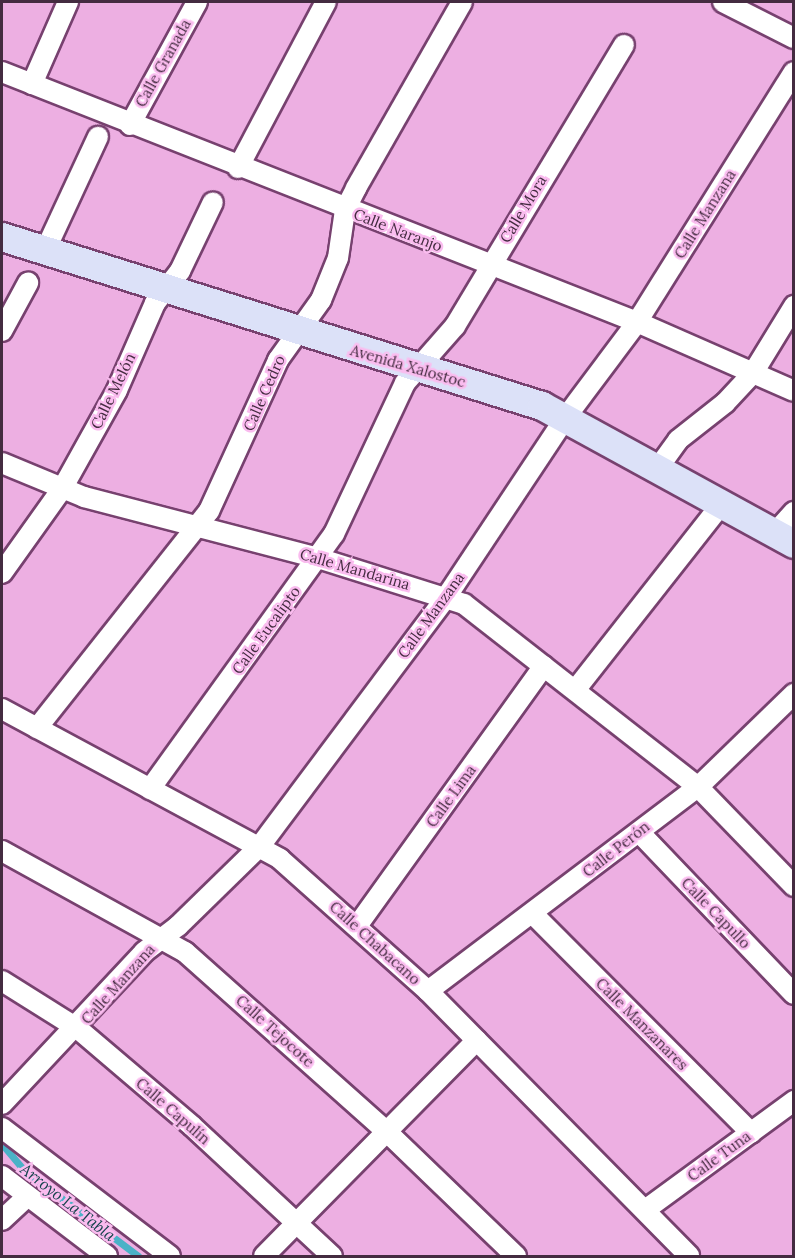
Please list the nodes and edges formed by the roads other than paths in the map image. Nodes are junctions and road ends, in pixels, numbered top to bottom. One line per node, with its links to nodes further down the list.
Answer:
1 (68, 2): 10 (street)
2 (196, 2): 11 (street, Calle Granada)
3 (326, 2): 13 (street)
4 (462, 2): 15 (street, Calle Cedro)
5 (723, 2): 6 (street)
6 (794, 38)
7 (624, 45): 18 (street, Calle Mora)
8 (2, 72): 10 (street, Calle Naranjo)
9 (794, 72): 22 (street, Calle Manzana)
10 (32, 84): 11 (street, Calle Naranjo)
11 (130, 125): 13 (street, Calle Naranjo)
12 (98, 138): 17 (street)
13 (238, 168): 15 (street, Calle Naranjo)
14 (213, 202): 20 (street, Calle Melón)
15 (345, 210): 18 (street, Calle Naranjo); 24 (street, Calle Cedro)
16 (2, 237): 17 (street, Avenida Xalostoc)
17 (45, 251): 20 (street, Avenida Xalostoc)
18 (489, 265): 22 (street, Calle Naranjo); 25 (street, Calle Mora)
19 (28, 283): 23 (street)
20 (167, 289): 24 (street, Avenida Xalostoc); 31 (street, Calle Melón)
21 (794, 306): 26 (street)
22 (637, 322): 26 (street, Calle Naranjo); 28 (street, Calle Manzana)
23 (2, 332)
24 (297, 333): 25 (street, Avenida Xalostoc); 34 (street, Calle Cedro)
25 (419, 369): 28 (street, Avenida Xalostoc); 36 (street, Calle Eucalipto)
26 (753, 373): 27 (street, Calle Naranjo); 30 (street)
27 (794, 391)
28 (566, 417): 30 (street, Avenida Xalostoc); 38 (street, Calle Manzana)
29 (2, 463): 31 (street, Calle Mandarina)
30 (658, 468): 32 (street, Avenida Xalostoc)
31 (62, 489): 34 (street, Calle Mandarina); 37 (street, Calle Melón)
32 (721, 505): 35 (street, Avenida Xalostoc); 40 (street)
33 (794, 512): 35 (street)
34 (198, 528): 36 (street, Calle Mandarina); 43 (street, Calle Cedro)
35 (784, 539)
36 (318, 558): 38 (street, Calle Mandarina); 45 (street, Calle Eucalipto)
37 (2, 573)
38 (447, 596): 39 (street, Calle Mandarina); 47 (street, Calle Manzana)
39 (544, 666): 40 (street, Calle Mandarina); 51 (street, Calle Lima)
40 (576, 689): 44 (street, Calle Mandarina)
41 (794, 694): 44 (street, Calle Perón)
42 (2, 709): 43 (street, Calle Chabacano)
43 (37, 728): 45 (street, Calle Chabacano)
44 (698, 787): 46 (street, Calle Perón); 49 (street, Calle Mandarina)
45 (150, 789): 47 (street, Calle Chabacano)
46 (639, 832): 50 (street, Calle Perón); 55 (street, Calle Capullo)
47 (260, 846): 51 (street, Calle Chabacano); 52 (street, Calle Manzana)
48 (2, 851): 52 (street, Calle Tejocote)
49 (794, 886)
50 (533, 914): 54 (street, Calle Perón); 62 (street, Calle Manzanares)
51 (357, 926): 54 (street, Calle Chabacano)
52 (163, 936): 56 (street, Calle Manzana); 61 (street, Calle Tejocote)
53 (2, 981): 56 (street, Calle Capulín)
54 (428, 991): 57 (street, Calle Chabacano)
55 (794, 994)
56 (77, 1028): 59 (street, Calle Manzana); 67 (street, Calle Capulín)
57 (477, 1040): 61 (street); 65 (street, Calle Chabacano)
58 (794, 1101): 62 (street, Calle Tuna)
59 (2, 1104)
60 (2, 1128): 70 (street)
61 (385, 1130): 67 (street); 73 (street, Calle Tejocote)
62 (751, 1133): 65 (street, Calle Tuna)
63 (2, 1176): 64 (street)
64 (26, 1198): 66 (street); 69 (street)
65 (645, 1210): 68 (street, Calle Chabacano)
66 (2, 1220)
67 (296, 1221): 71 (street); 72 (street, Calle Capulín)
68 (678, 1253)
69 (107, 1257)
70 (170, 1257)
71 (264, 1257)
72 (332, 1257)
73 (516, 1257)

